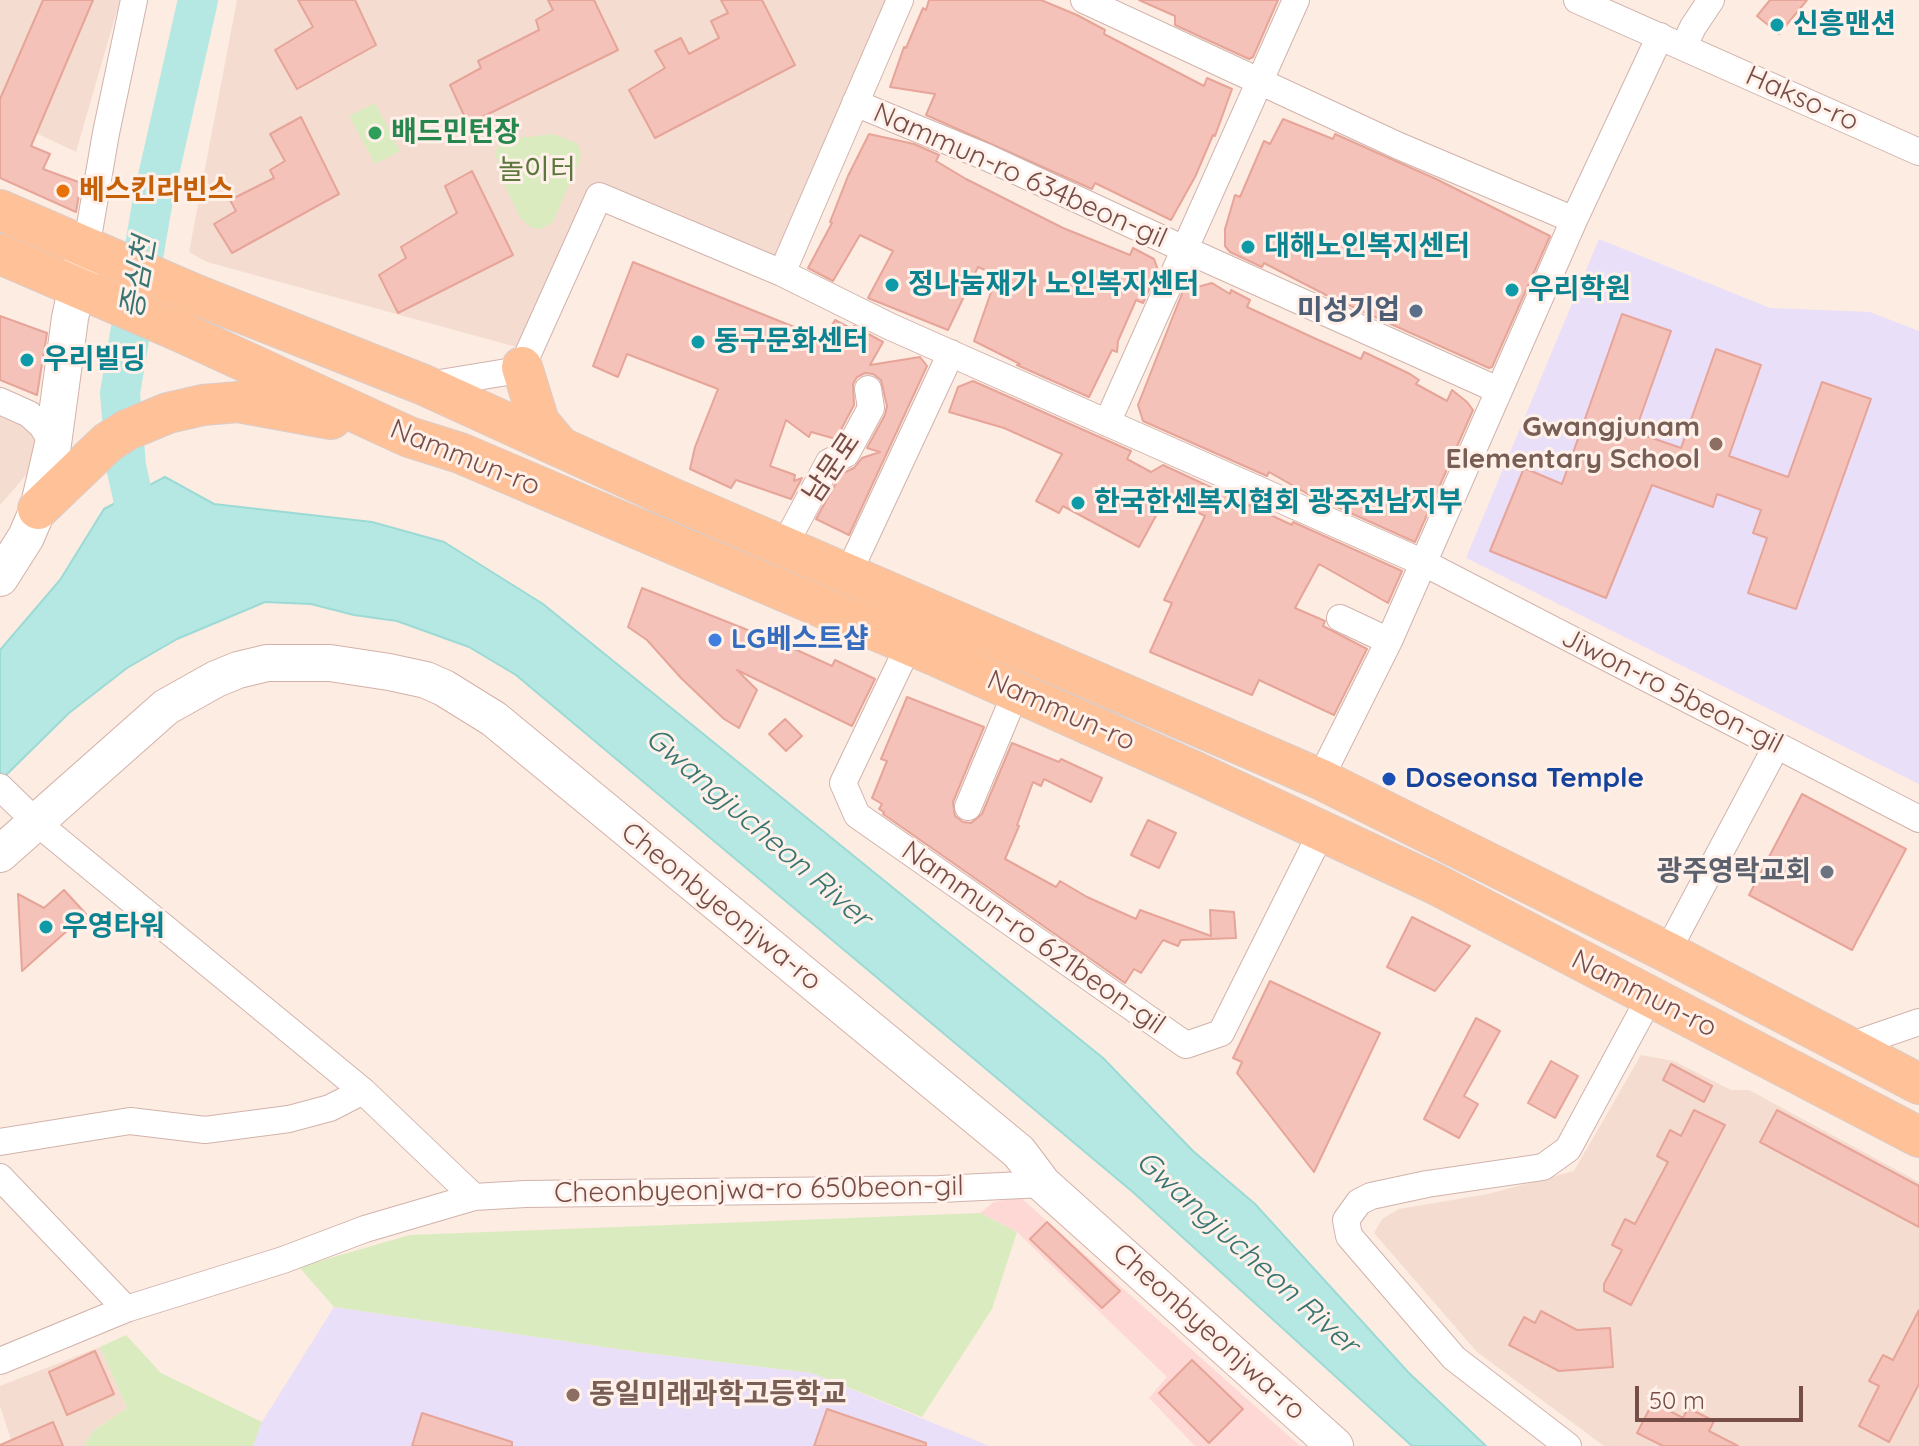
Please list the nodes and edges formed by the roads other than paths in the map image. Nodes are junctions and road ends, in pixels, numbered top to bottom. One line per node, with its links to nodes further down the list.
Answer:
1 (134, 0): 13 (street)
2 (900, 0): 9 (street)
3 (1084, 0): 8 (street)
4 (1296, 0): 8 (street, Nammun-ro 634beon-gil)
5 (1577, 0): 7 (street, Hakso-ro)
6 (1711, 0): 7 (street)
7 (1672, 41): 10 (street, Hakso-ro); 12 (street)
8 (1260, 80): 12 (street); 14 (street, Nammun-ro 634beon-gil)
9 (855, 103): 14 (street, Nammun-ro 634beon-gil); 16 (street)
10 (1919, 152)
11 (0, 210): 13 (main road)
12 (1574, 220): 22 (street)
13 (86, 249): 17 (main road); 20 (main road, Nammun-ro)
14 (1184, 249): 22 (street); 24 (street, Nammun-ro 634beon-gil)
15 (0, 254): 17 (main road)
16 (782, 273): 18 (street); 19 (street)
17 (76, 287): 25 (main road, Nammun-ro); 26 (main road)
18 (951, 353): 24 (street); 31 (street)
19 (522, 367): 20 (street); 27 (main road)
20 (424, 385): 27 (main road, Nammun-ro)
21 (868, 389): 29 (street, 남문로)
22 (1498, 390): 30 (street)
23 (0, 401): 26 (street)
24 (1107, 423): 30 (street, Jiwon-ro 5beon-gil)
25 (409, 437): 28 (main road); 35 (main road, Nammun-ro)
26 (53, 444): 28 (main road)
27 (559, 446): 29 (main road, Nammun-ro)
28 (38, 509): 32 (main road)
29 (784, 546): 31 (main road, Nammun-ro)
30 (1424, 563): 34 (street); 37 (street, Jiwon-ro 5beon-gil)
31 (848, 574): 38 (main road, Nammun-ro)
32 (0, 578)
33 (1340, 618): 34 (street)
34 (1389, 641): 38 (street)
35 (909, 645): 36 (main road, Nammun-ro); 42 (street, Nammun-ro 621beon-gil)
36 (1016, 692): 40 (street); 42 (main road, Nammun-ro)
37 (1777, 745): 41 (street, Jiwon-ro 5beon-gil); 44 (street, Nammun-ro)
38 (1320, 779): 44 (main road, Nammun-ro)
39 (17, 803): 43 (main road, Cheonbyeonjwa-ro); 49 (street); 53 (main road, Cheonbyeonjwa-ro)
40 (968, 807)
41 (1919, 819)
42 (1322, 831): 45 (main road, Nammun-ro)
43 (0, 854)
44 (1667, 952): 47 (main road, Nammun-ro)
45 (1650, 997): 50 (main road, Nammun-ro); 58 (street)
46 (1919, 1022): 47 (street)
47 (1846, 1047): 48 (main road, Nammun-ro)
48 (1919, 1084)
49 (363, 1091): 51 (street); 54 (street)
50 (1919, 1137)
51 (0, 1142)
52 (0, 1177): 55 (street)
53 (1043, 1184): 54 (street, Cheonbyeonjwa-ro 650beon-gil); 57 (main road, Cheonbyeonjwa-ro)
54 (474, 1197): 55 (street, Cheonbyeonjwa-ro 650beon-gil)
55 (126, 1309): 56 (street, Cheonbyeonjwa-ro 650beon-gil)
56 (0, 1361)
57 (1335, 1446)
58 (1568, 1446)

